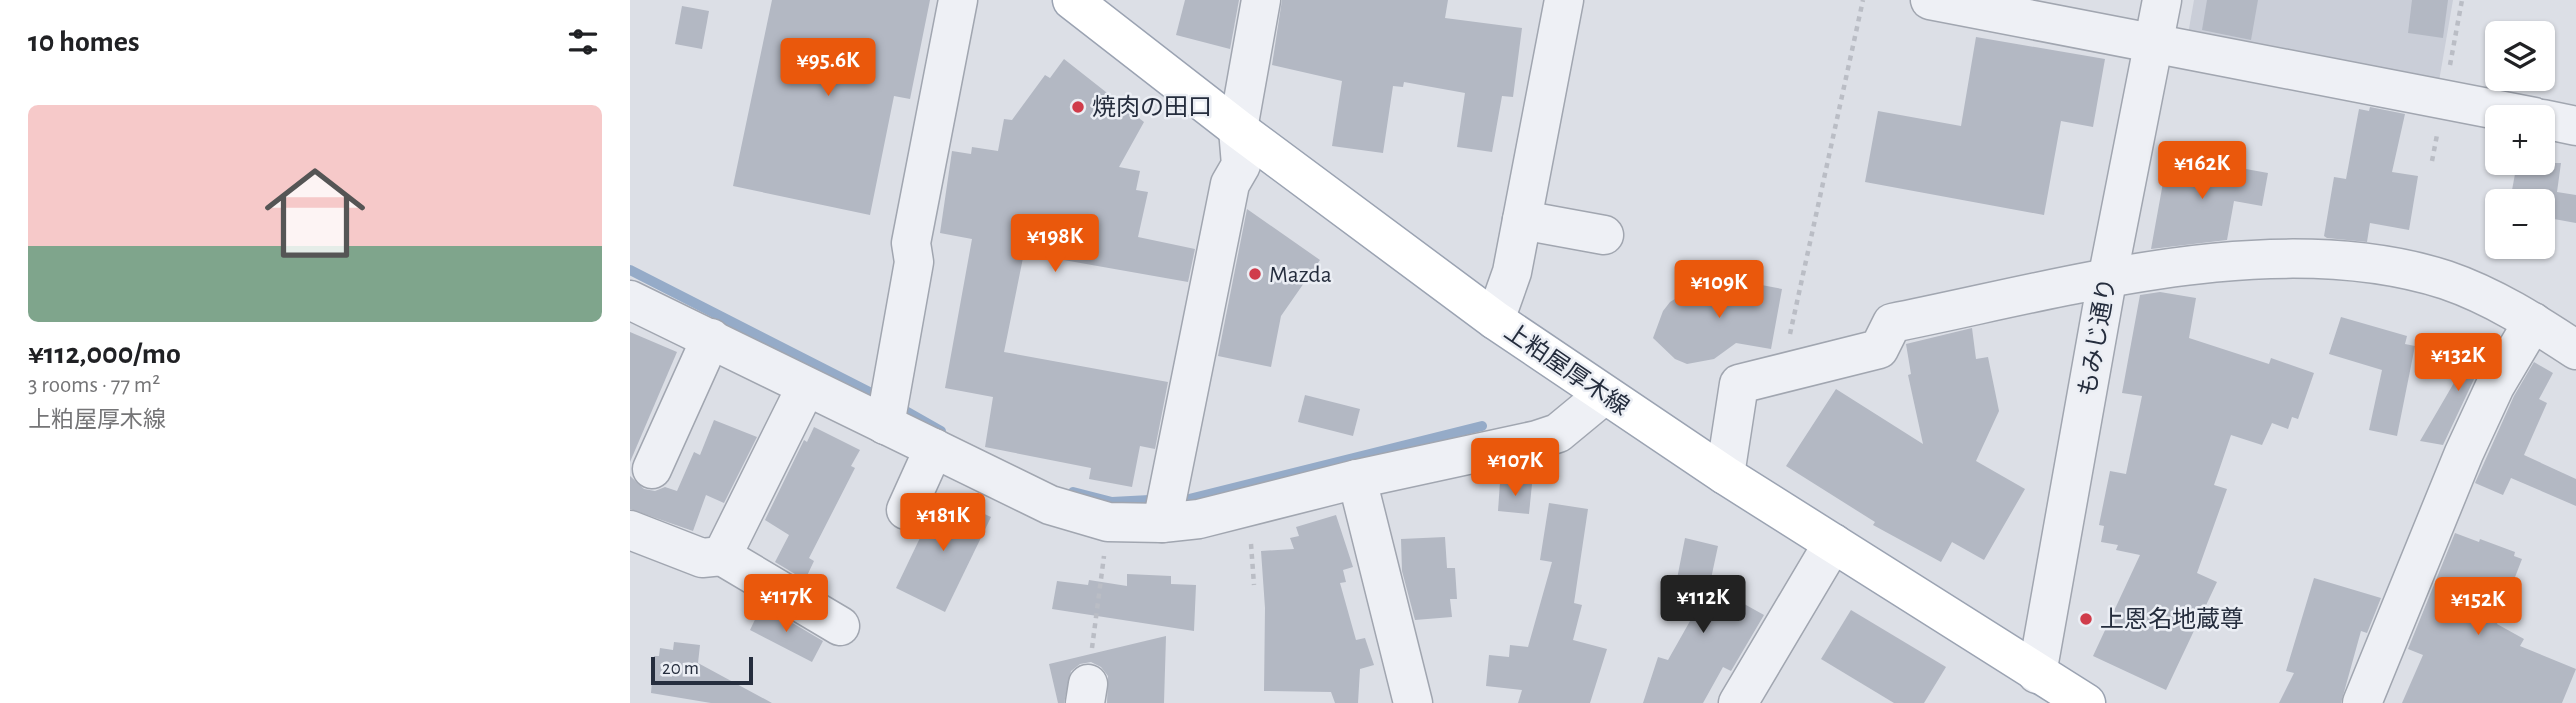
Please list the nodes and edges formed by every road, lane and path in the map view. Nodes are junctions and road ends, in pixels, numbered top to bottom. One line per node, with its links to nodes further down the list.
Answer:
1 (958, 0): 24 (street)
2 (1072, 0): 12 (main road, 上粕屋厚木線)
3 (1261, 0): 12 (street)
4 (1564, 0): 13 (street)
5 (1863, 0): 21 (path)
6 (1930, 0): 8 (street)
7 (2162, 0): 8 (street, もみじ通り)
8 (2155, 41): 9 (street); 15 (street, もみじ通り)
9 (2485, 107)
10 (2555, 122): 11 (street)
11 (2576, 126)
12 (1238, 129): 17 (main road, 上粕屋厚木線); 31 (street)
13 (1522, 220): 14 (street); 17 (street)
14 (1604, 235)
15 (2107, 280): 18 (street); 21 (street); 36 (street, もみじ通り)
16 (630, 300): 19 (street)
17 (1495, 320): 23 (main road, 上粕屋厚木線)
18 (2533, 322): 20 (street); 41 (street)
19 (711, 338): 22 (street); 26 (street)
20 (2576, 351)
21 (1781, 374): 27 (street)
22 (806, 387): 24 (street); 34 (street)
23 (1604, 395): 27 (main road, 上粕屋厚木線); 28 (street)
24 (885, 425): 25 (street)
25 (934, 448): 29 (street); 30 (street)
26 (652, 469)
27 (1725, 475): 33 (main road, 上粕屋厚木線)
28 (1357, 479): 31 (street); 38 (street)
29 (906, 510)
30 (1108, 522): 31 (street); 37 (path)
31 (1161, 523)
32 (630, 530): 34 (street)
33 (1832, 543): 36 (main road, 上粕屋厚木線); 39 (street)
34 (722, 556): 35 (street)
35 (840, 626)
36 (2037, 674): 40 (main road, 上粕屋厚木線)
37 (1086, 693)
38 (1413, 703)
39 (1738, 703)
40 (2086, 703)
41 (2362, 703)

